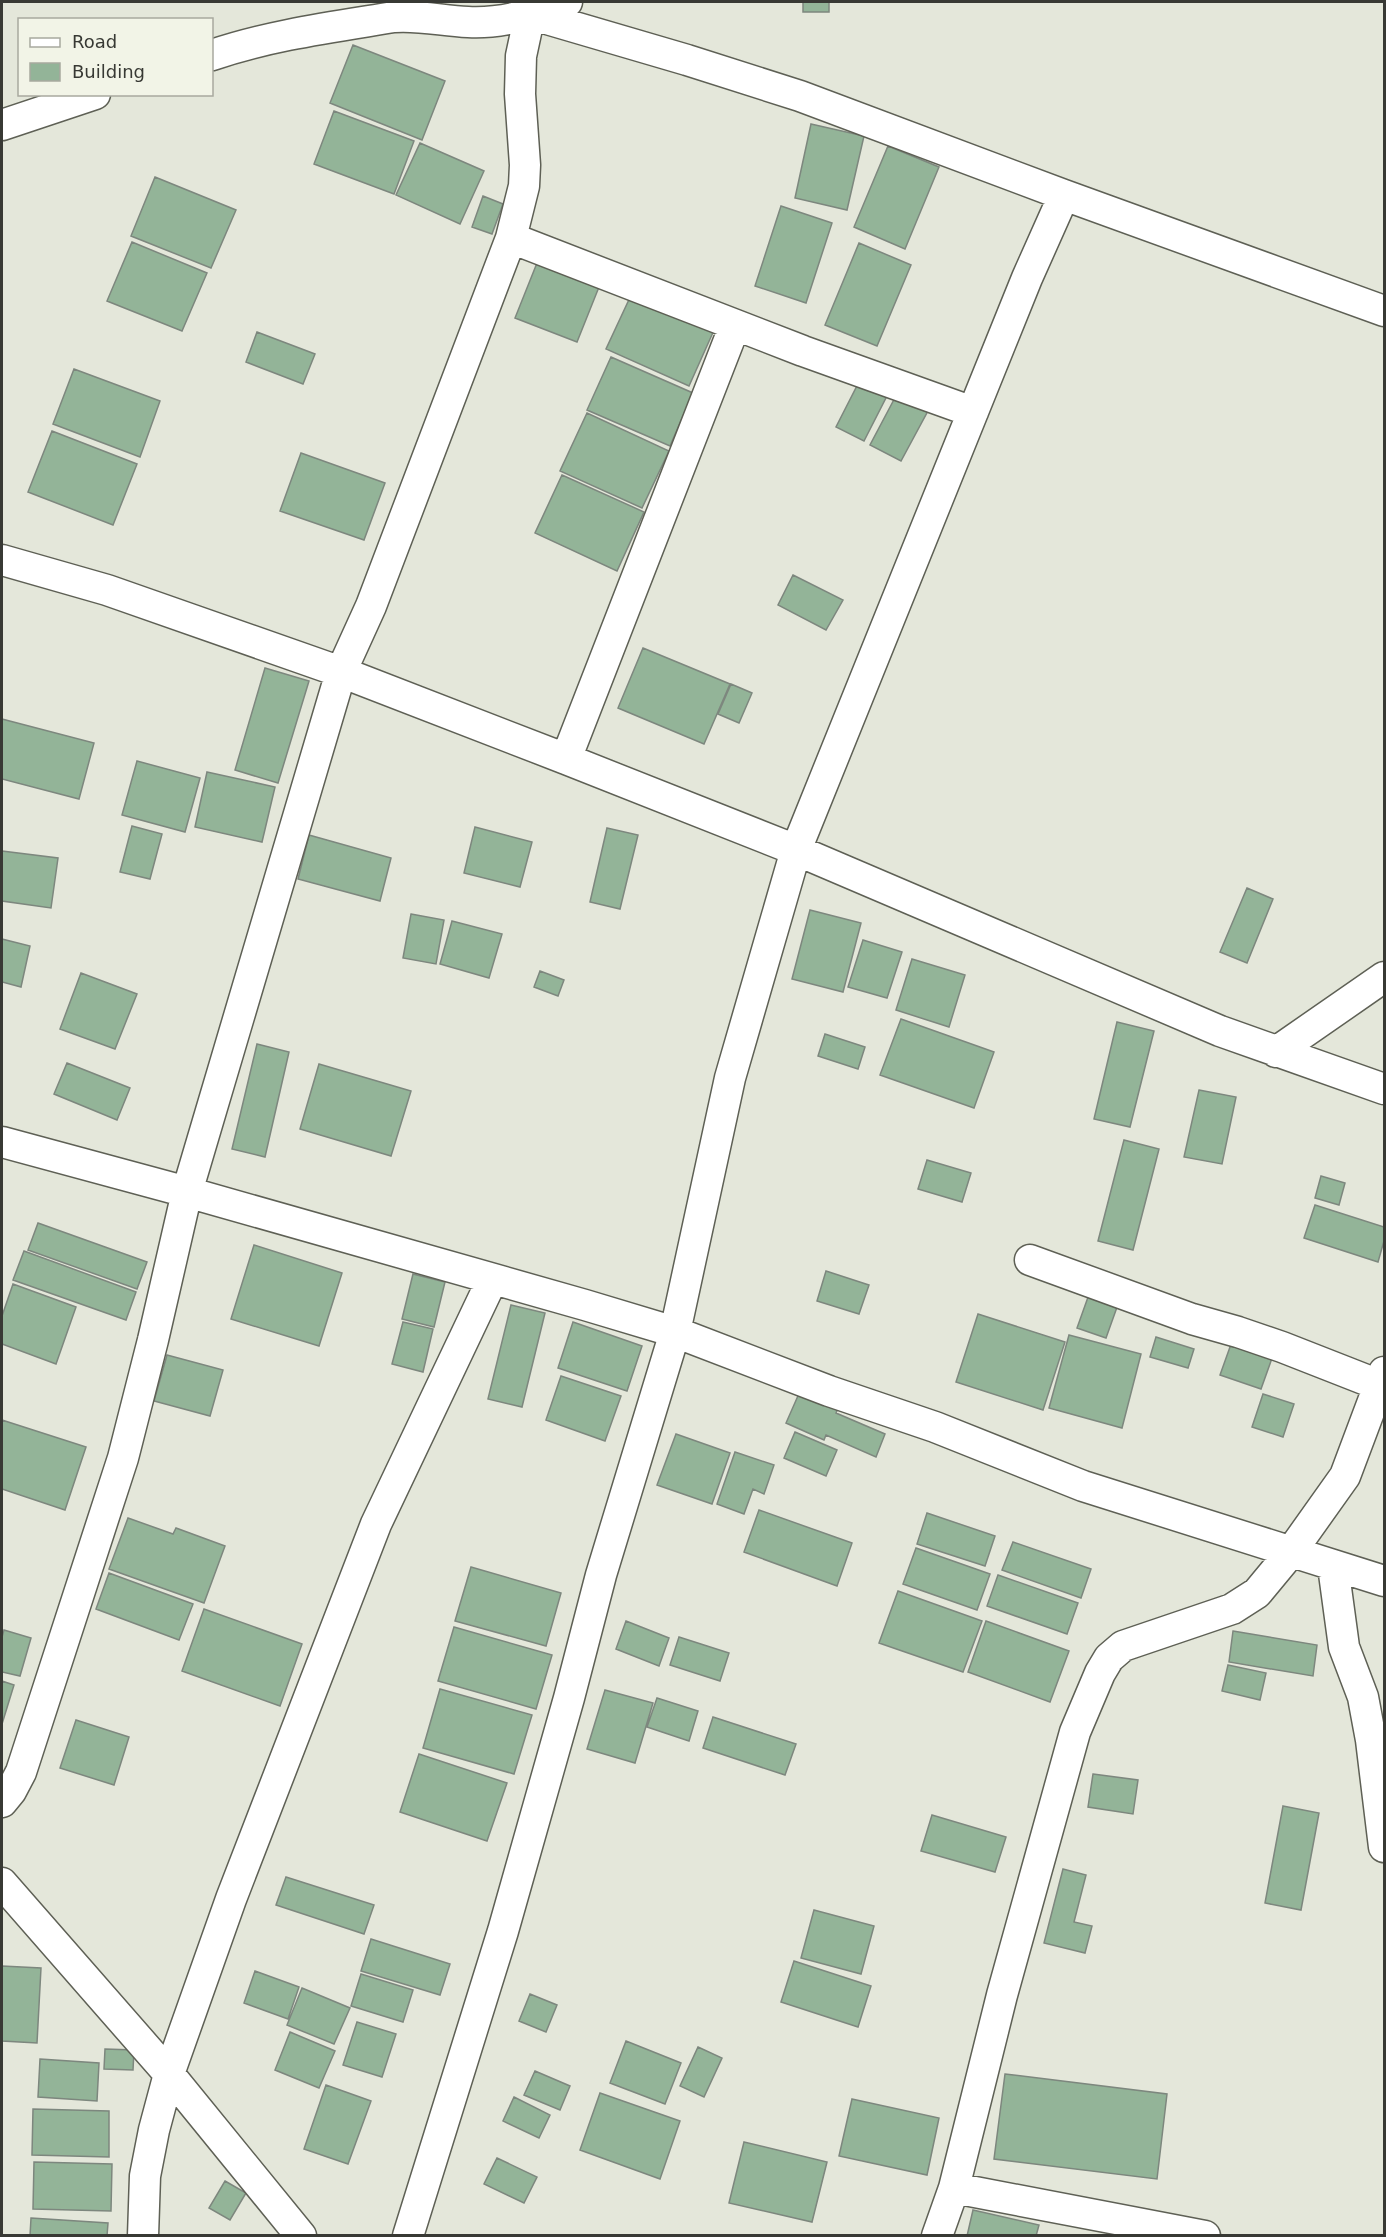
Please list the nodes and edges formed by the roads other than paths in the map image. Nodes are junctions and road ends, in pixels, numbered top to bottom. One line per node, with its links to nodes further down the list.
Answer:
1 (567, 2): 2 (street)
2 (531, 14): 3 (street); 6 (street); 7 (street)
3 (213, 55)
4 (89, 96): 5 (street)
5 (2, 125)
6 (1064, 195): 8 (street); 10 (street)
7 (511, 238): 9 (street); 12 (street)
8 (1384, 311)
9 (735, 325): 10 (street); 13 (street)
10 (974, 412): 14 (street)
11 (2, 560): 12 (street)
12 (340, 672): 13 (street); 19 (street)
13 (566, 759): 14 (street)
14 (796, 850): 16 (street); 22 (street)
15 (1384, 977): 16 (street)
16 (1276, 1052): 17 (street)
17 (1384, 1089)
18 (2, 1142): 19 (street)
19 (186, 1191): 21 (street); 27 (street)
20 (1030, 1260): 23 (street)
21 (492, 1280): 22 (street); 30 (street)
22 (675, 1332): 24 (street); 34 (street)
23 (1382, 1378): 24 (street)
24 (1291, 1552): 25 (street); 31 (street)
25 (1333, 1566): 26 (street); 28 (street)
26 (1384, 1581)
27 (2, 1802)
28 (1384, 1847)
29 (2, 1883): 30 (street)
30 (169, 2074): 32 (street); 33 (street)
31 (954, 2188): 35 (street); 36 (street)
32 (143, 2235)
33 (301, 2235)
34 (408, 2235)
35 (937, 2235)
36 (1205, 2235)

